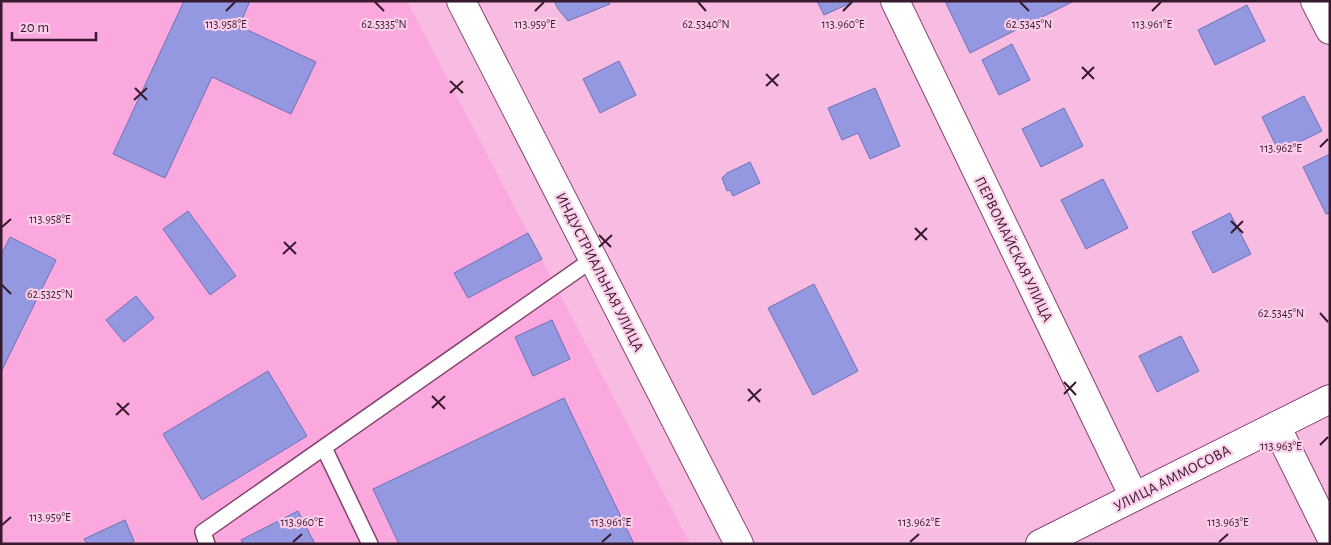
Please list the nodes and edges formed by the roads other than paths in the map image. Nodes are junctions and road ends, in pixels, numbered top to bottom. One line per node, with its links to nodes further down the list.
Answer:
1 (462, 1): 5 (main road, ИНДУСТРИАЛЬНАЯ УЛИЦА)
2 (895, 1): 9 (main road, ПЕРВОМАЙСКАЯ УЛИЦА)
3 (1315, 1): 4 (main road)
4 (1330, 30)
5 (594, 259): 8 (lane); 13 (main road, ИНДУСТРИАЛЬНАЯ УЛИЦА)
6 (1330, 399): 7 (main road, УЛИЦА АММОСОВА)
7 (1276, 426): 9 (main road, УЛИЦА АММОСОВА); 10 (main road)
8 (324, 448): 11 (lane); 12 (lane)
9 (1134, 497): 14 (main road, УЛИЦА АММОСОВА)
10 (1330, 535)
11 (207, 544)
12 (370, 544)
13 (740, 544)
14 (1040, 544)

